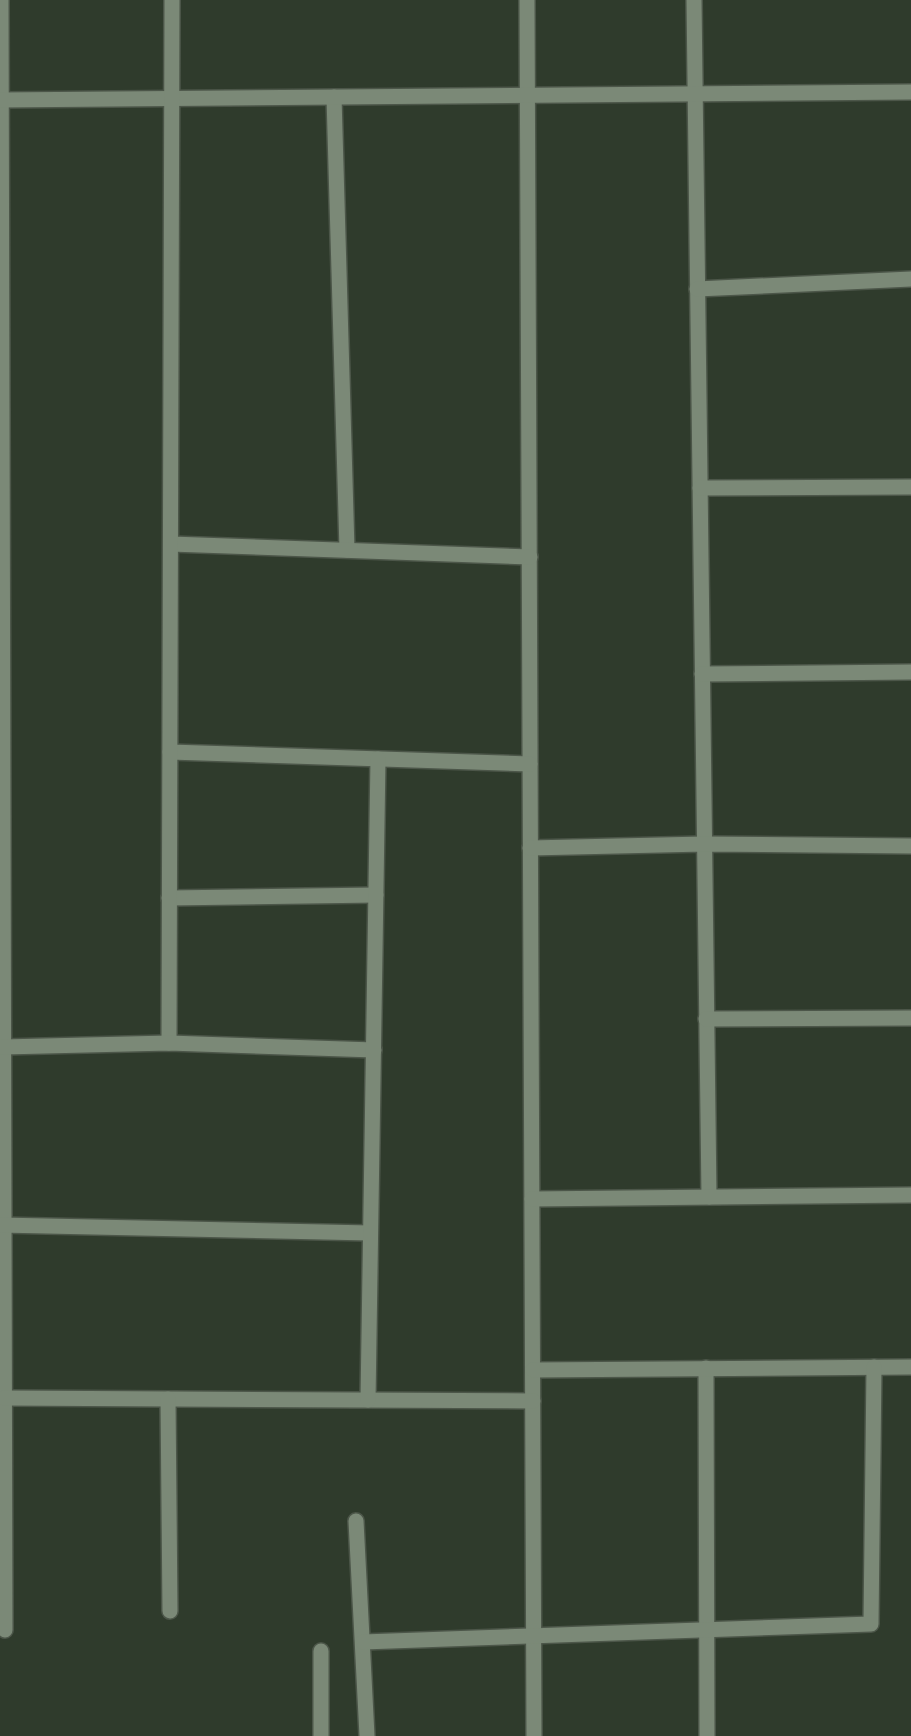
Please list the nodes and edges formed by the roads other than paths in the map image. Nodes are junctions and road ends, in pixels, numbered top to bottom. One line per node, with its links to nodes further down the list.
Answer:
1 (1, 0): 10 (street)
2 (172, 0): 9 (street)
3 (527, 0): 7 (street)
4 (694, 0): 6 (street)
5 (911, 92): 6 (street)
6 (695, 94): 7 (street); 13 (street)
7 (527, 96): 8 (street); 18 (street)
8 (334, 97): 9 (street); 17 (street)
9 (173, 98): 10 (street); 16 (street)
10 (1, 100): 12 (street)
11 (911, 279): 13 (street)
12 (1, 285): 24 (street)
13 (697, 289): 15 (street)
14 (911, 487): 15 (street)
15 (700, 488): 20 (street)
16 (171, 544): 17 (street); 21 (street)
17 (347, 550): 18 (street)
18 (530, 557): 23 (street)
19 (911, 672): 20 (street)
20 (702, 674): 25 (street)
21 (170, 752): 22 (street); 29 (street)
22 (378, 759): 23 (street); 28 (street)
23 (530, 764): 27 (street)
24 (1, 770): 30 (street)
25 (704, 844): 26 (street); 27 (street); 32 (street)
26 (911, 846)
27 (530, 848): 38 (street)
28 (376, 895): 29 (street); 35 (street)
29 (169, 898): 33 (street)
30 (1, 935): 34 (street)
31 (911, 1018): 32 (street)
32 (706, 1019): 37 (street)
33 (169, 1043): 34 (street); 35 (street)
34 (3, 1047): 39 (street)
35 (374, 1050): 40 (street)
36 (911, 1196): 37 (street)
37 (708, 1198): 38 (street)
38 (532, 1199): 44 (street)
39 (2, 1225): 40 (street); 45 (street)
40 (370, 1233): 47 (street)
41 (911, 1366): 42 (street)
42 (874, 1367): 43 (street); 53 (street)
43 (706, 1368): 44 (street); 53 (street)
44 (533, 1370): 48 (street)
45 (4, 1398): 46 (street); 50 (street)
46 (168, 1399): 47 (street); 51 (street)
47 (368, 1400): 48 (street)
48 (533, 1400): 54 (street)
49 (356, 1521): 55 (street)
50 (2, 1552): 52 (street)
51 (170, 1611)
52 (5, 1630)
53 (707, 1630): 54 (street); 60 (street)
54 (534, 1636): 55 (street); 59 (street)
55 (362, 1642): 58 (street)
56 (321, 1651): 57 (street)
57 (321, 1736)
58 (367, 1736)
59 (534, 1736)
60 (708, 1736)

